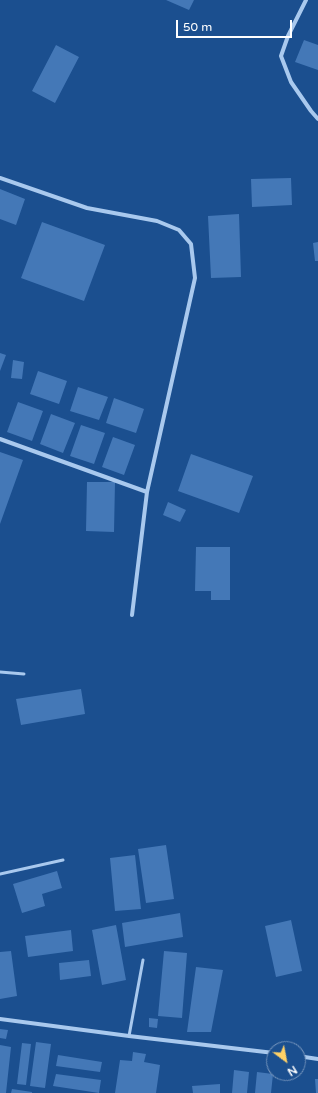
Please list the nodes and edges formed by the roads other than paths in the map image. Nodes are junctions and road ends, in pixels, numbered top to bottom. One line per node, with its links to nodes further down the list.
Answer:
1 (306, 0): 2 (street)
2 (318, 119)
3 (0, 178): 5 (street)
4 (0, 439): 5 (street)
5 (147, 492): 6 (street)
6 (132, 615)
7 (0, 672): 8 (lane)
8 (24, 674)
9 (63, 860): 10 (lane)
10 (0, 874)
11 (143, 960): 13 (lane)
12 (0, 1019): 13 (street)
13 (129, 1036): 14 (street)
14 (266, 1052)
15 (306, 1058): 16 (street)
16 (318, 1060)

